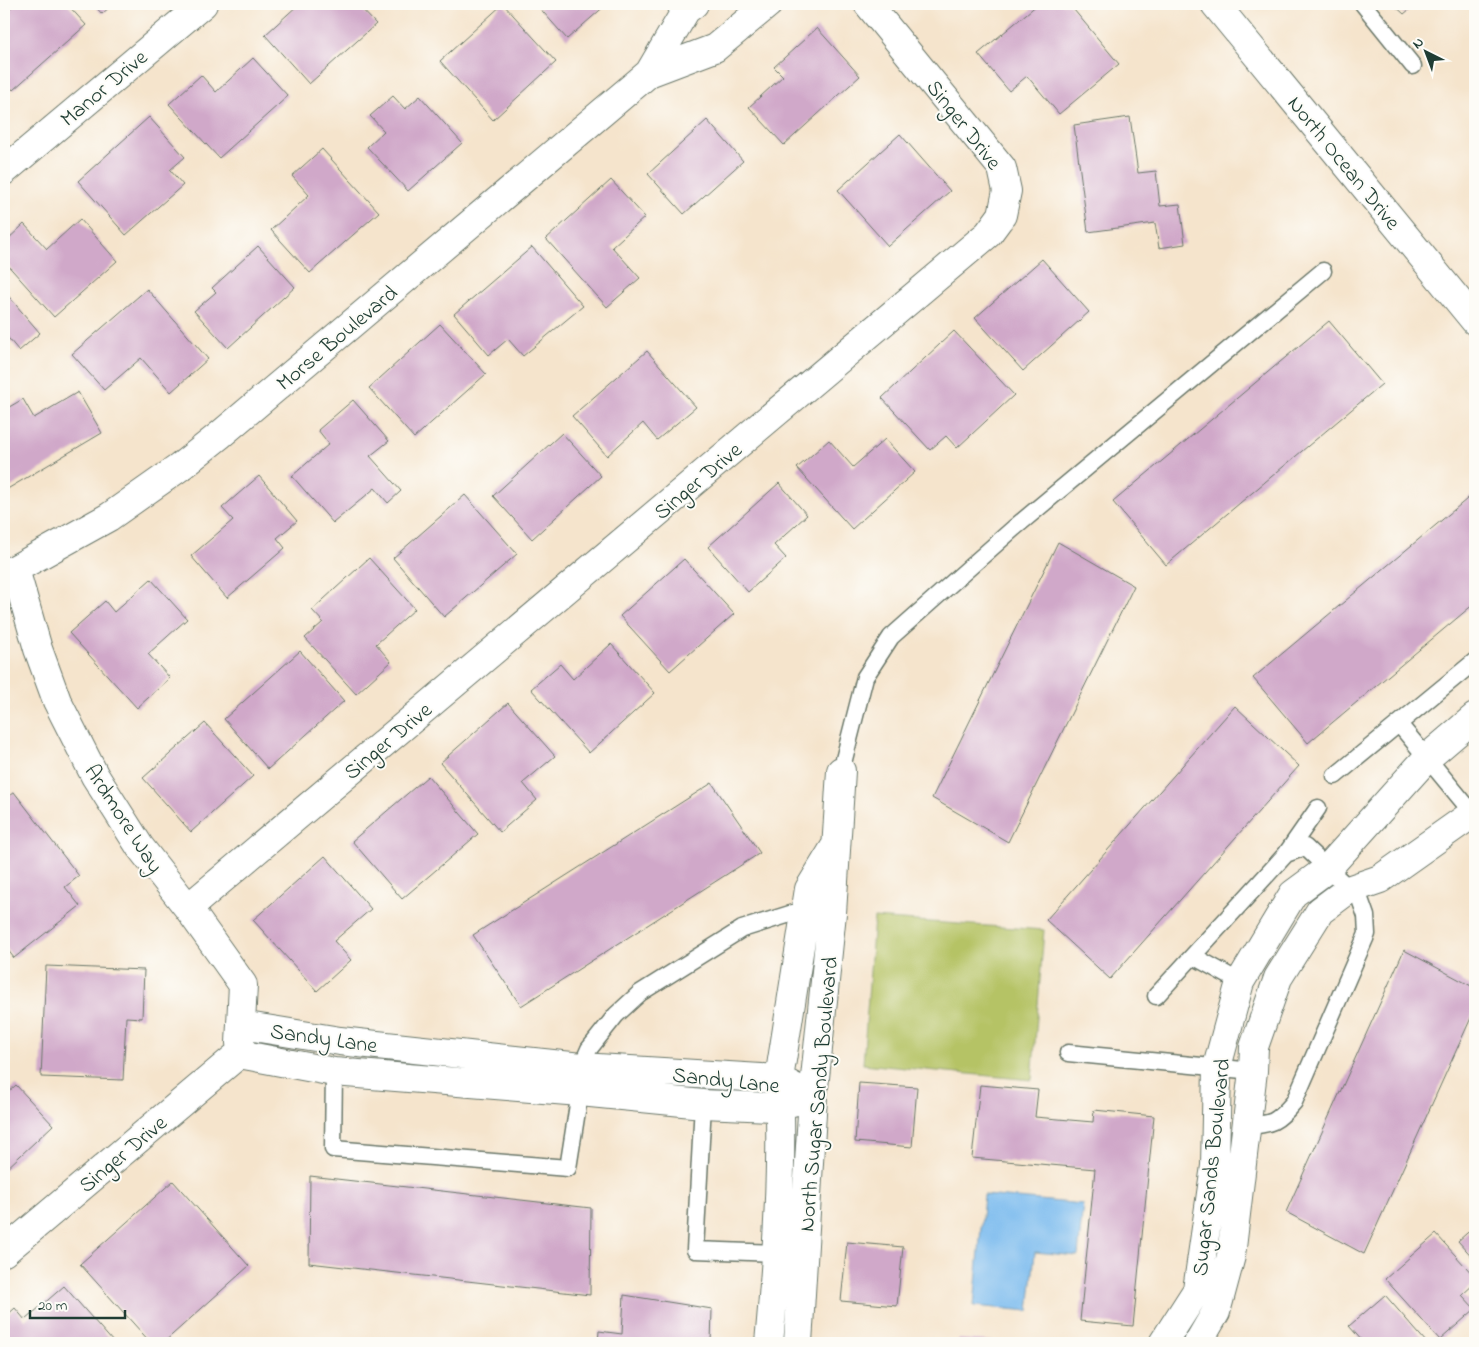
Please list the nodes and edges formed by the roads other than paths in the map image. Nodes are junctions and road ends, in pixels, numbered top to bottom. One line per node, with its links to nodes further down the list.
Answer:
1 (203, 4): 9 (street, Manor Drive)
2 (694, 4): 8 (street, Morse Boulevard)
3 (768, 4): 8 (street, Morse Boulevard)
4 (868, 4): 25 (street, Singer Drive)
5 (1215, 4): 11 (street, North Ocean Drive)
6 (1363, 4): 7 (lane)
7 (1413, 66)
8 (649, 73): 12 (street, Morse Boulevard)
9 (4, 171)
10 (1323, 271): 17 (lane)
11 (1475, 320)
12 (10, 571): 25 (street, Ardmore Way)
13 (1475, 661): 15 (lane)
14 (1475, 717): 16 (street, Sugar Sands Boulevard)
15 (1399, 724): 16 (lane); 18 (lane)
16 (1427, 758): 20 (lane); 23 (street, Sugar Sands Boulevard)
17 (841, 771): 21 (street, North Sugar Sandy Boulevard)
18 (1335, 776)
19 (1318, 808): 22 (lane)
20 (1475, 814): 24 (street, Sugar Sands Boulevard)
21 (836, 845): 26 (street, North Sugar Sandy Boulevard); 38 (street, North Sugar Sandy Boulevard)
22 (1286, 854): 23 (lane); 27 (lane)
23 (1327, 869): 24 (lane); 28 (street, Sugar Sands Boulevard)
24 (1348, 890): 34 (street, Sugar Sands Boulevard); 40 (lane)
25 (188, 908): 30 (street, Ardmore Way)
26 (806, 909): 36 (lane); 37 (street, North Sugar Sandy Boulevard)
27 (1193, 956): 28 (lane); 29 (lane)
28 (1240, 982): 33 (street, Sugar Sands Boulevard)
29 (1156, 996)
30 (241, 1025): 31 (street, Ardmore Way); 36 (street, Sandy Lane)
31 (239, 1054): 35 (street, Sandy Lane); 41 (street, Singer Drive)
32 (1068, 1054): 33 (lane)
33 (1217, 1067): 34 (lane); 45 (street, Sugar Sands Boulevard)
34 (1253, 1071): 40 (street, Sugar Sands Boulevard)
35 (334, 1072): 36 (street, Sandy Lane); 36 (lane)
36 (581, 1079): 37 (street, Sandy Lane); 39 (street, Sandy Lane)
37 (779, 1092): 38 (street, Sandy Lane); 39 (street, Sandy Lane); 42 (street, North Sugar Sandy Boulevard)
38 (813, 1097): 44 (street, North Sugar Sandy Boulevard)
39 (702, 1104): 42 (lane)
40 (1246, 1126): 46 (street, Sugar Sands Boulevard)
41 (4, 1252)
42 (777, 1253): 43 (street, North Sugar Sandy Boulevard)
43 (769, 1343)
44 (798, 1343)
45 (1163, 1343)
46 (1198, 1343)

